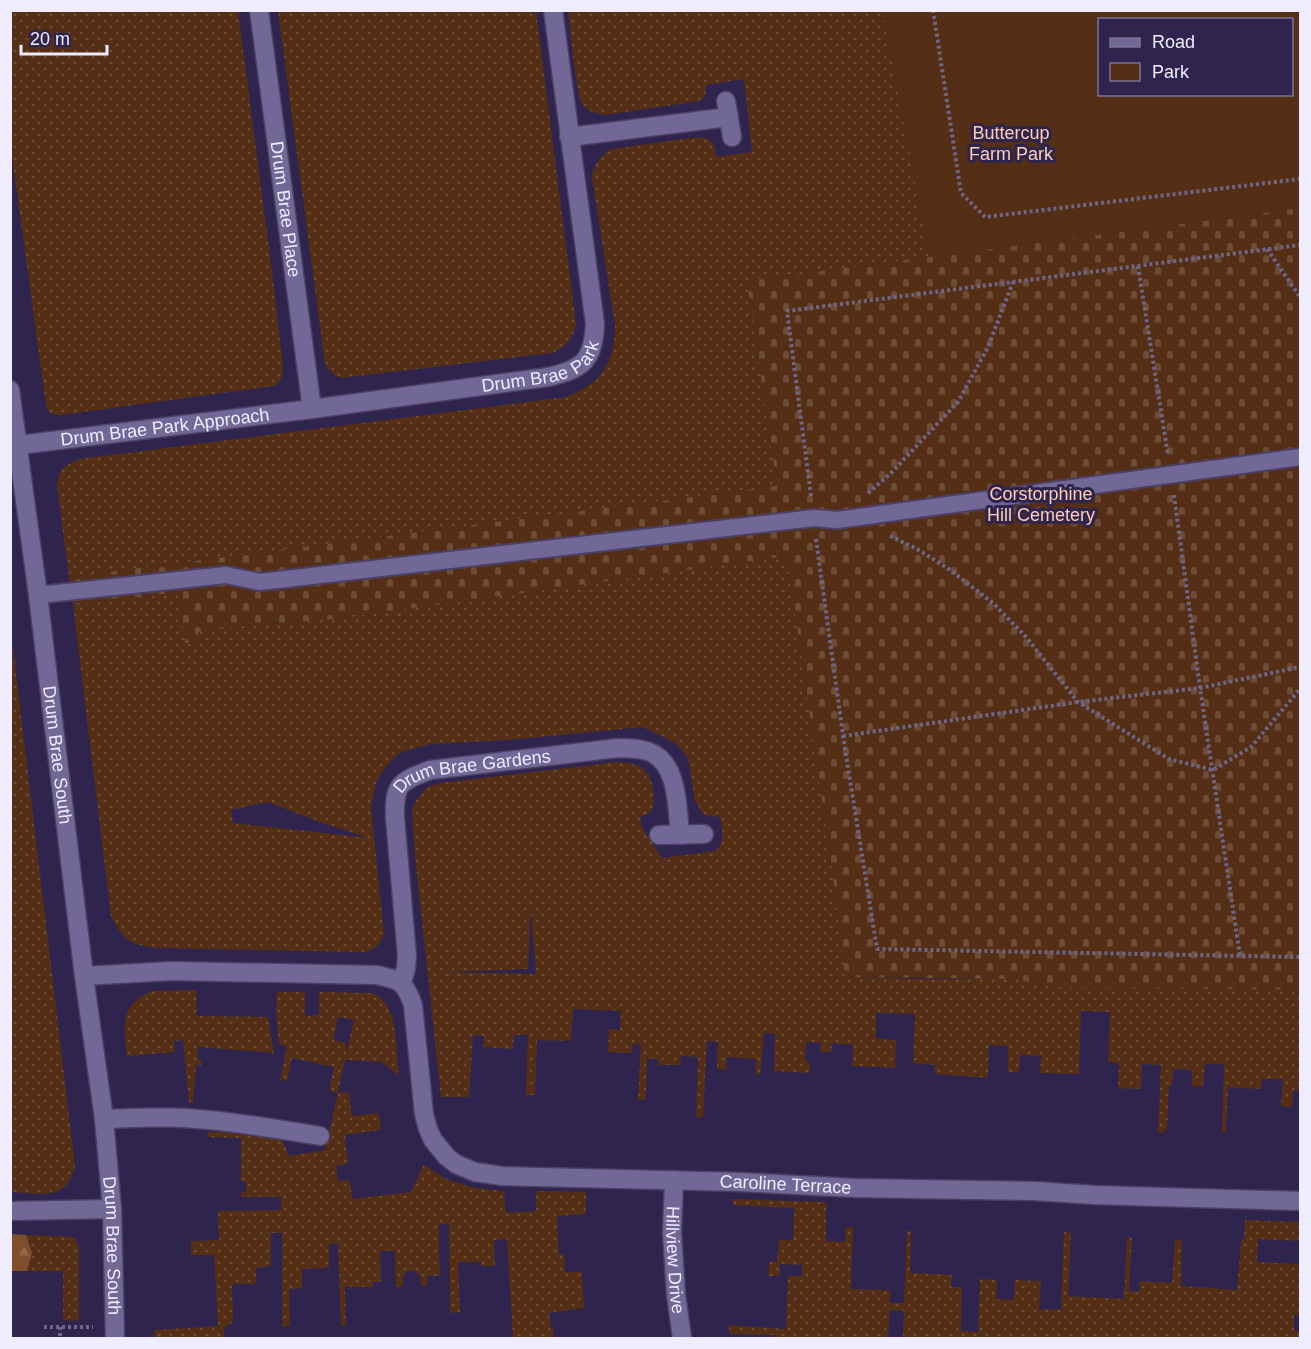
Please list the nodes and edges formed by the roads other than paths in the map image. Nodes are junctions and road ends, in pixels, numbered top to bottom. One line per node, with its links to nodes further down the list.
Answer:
1 (259, 10): 6 (street, Drum Brae Place)
2 (553, 10): 3 (street, Drum Brae Park)
3 (569, 137): 4 (street); 6 (street, Drum Brae Park)
4 (732, 137)
5 (10, 390): 7 (street, Drum Brae South)
6 (312, 409): 7 (street, Drum Brae Park Approach)
7 (18, 445): 9 (street, Drum Brae South)
8 (1300, 457): 9 (lane)
9 (38, 595): 13 (street, Drum Brae South)
10 (704, 834): 12 (street)
11 (659, 835): 12 (street)
12 (681, 835): 14 (street, Drum Brae Gardens)
13 (84, 975): 14 (street); 15 (street, Drum Brae South)
14 (405, 987): 17 (street, Caroline Terrace)
15 (104, 1119): 16 (street); 19 (street, Drum Brae South)
16 (320, 1136)
17 (674, 1180): 18 (street, Caroline Terrace); 22 (street, Hillview Drive)
18 (1300, 1201)
19 (112, 1209): 20 (street); 21 (street, Drum Brae South)
20 (10, 1211)
21 (115, 1333)
22 (682, 1338)

